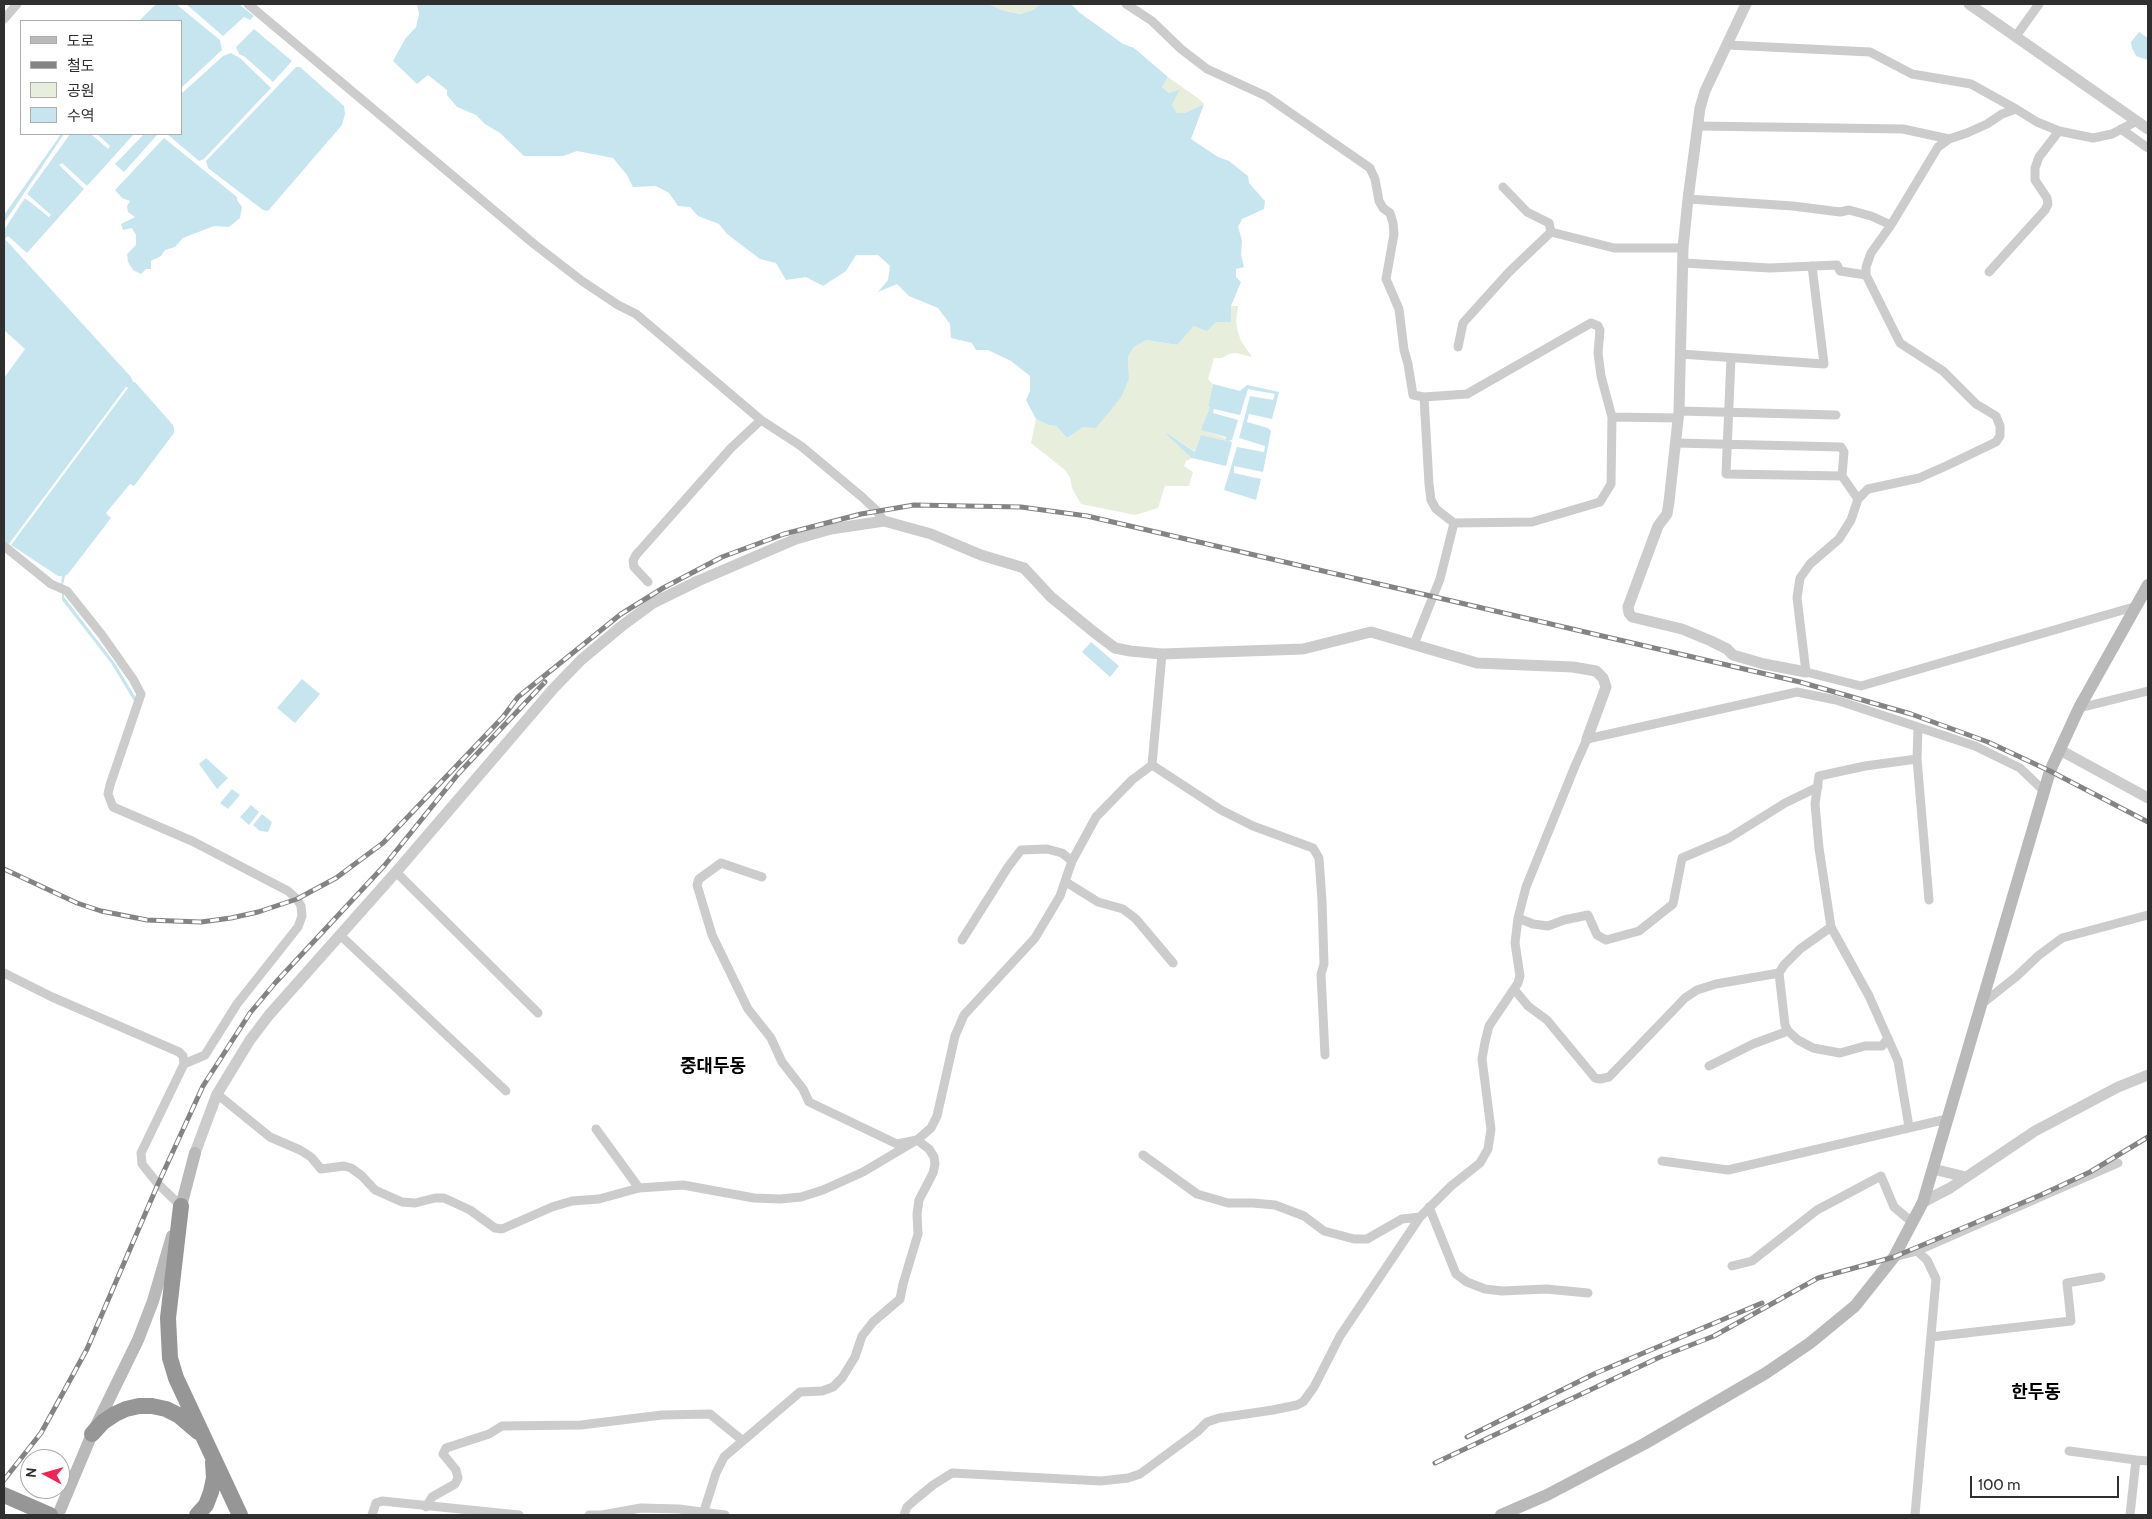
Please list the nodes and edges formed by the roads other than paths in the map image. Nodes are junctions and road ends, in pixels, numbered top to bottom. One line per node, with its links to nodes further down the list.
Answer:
1 (17, 4): 7 (street)
2 (248, 4): 35 (street)
3 (1126, 4): 30 (street)
4 (1746, 4): 9 (street)
5 (1969, 4): 8 (street)
6 (2038, 4): 8 (street)
7 (4, 19)
8 (2016, 36): 11 (street)
9 (1728, 45): 10 (street); 12 (street)
10 (2016, 109): 15 (street); 16 (street)
11 (2137, 121): 13 (street); 14 (street)
12 (1698, 126): 16 (street); 19 (street)
13 (2121, 129): 15 (street); 17 (street)
14 (2148, 129)
15 (2059, 131): 25 (street)
16 (1949, 138): 20 (street)
17 (2148, 148)
18 (1503, 188): 21 (street)
19 (1688, 199): 20 (street); 22 (street)
20 (1890, 225): 26 (street)
21 (1551, 232): 22 (street); 27 (street)
22 (1684, 248): 23 (street)
23 (1684, 263): 24 (street); 28 (street)
24 (1812, 266): 26 (street); 29 (street)
25 (1988, 272)
26 (1866, 276): 39 (street)
27 (1458, 347)
28 (1680, 354): 29 (street); 32 (street)
29 (1731, 358): 31 (street)
30 (1424, 396): 34 (street); 41 (street)
31 (1727, 412): 32 (street); 33 (street); 37 (street)
32 (1678, 415): 34 (street); 36 (street)
33 (1836, 415)
34 (1612, 417): 41 (street)
35 (761, 420): 40 (street); 43 (street)
36 (1676, 442): 37 (street); 48 (street)
37 (1726, 445): 38 (street); 38 (street)
38 (1842, 476): 39 (street)
39 (1858, 499): 48 (street)
40 (884, 521): 47 (street); 60 (street)
41 (1454, 523): 46 (street)
42 (4, 546): 78 (street)
43 (648, 582)
44 (2148, 585): 45 (main road)
45 (2138, 606): 48 (street); 50 (main road)
46 (1414, 644): 47 (street); 52 (street)
47 (1162, 654): 55 (street)
48 (1806, 672)
49 (2148, 691): 50 (street)
50 (2079, 708): 53 (main road)
51 (1918, 727): 52 (street); 54 (street); 57 (street)
52 (1587, 739): 65 (street)
53 (2060, 750): 57 (main road); 58 (street)
54 (1917, 759): 56 (street); 63 (street)
55 (1152, 765): 59 (street); 77 (street)
56 (1818, 787): 65 (street); 66 (street)
57 (2045, 792): 73 (main road)
58 (2148, 798)
59 (1072, 861): 62 (street); 68 (street)
60 (396, 872): 67 (street); 74 (street)
61 (762, 878): 86 (street)
62 (1066, 882): 69 (street); 86 (street)
63 (1928, 900)
64 (2148, 915): 73 (street)
65 (1518, 918): 72 (street)
66 (1831, 927): 71 (street); 76 (street)
67 (340, 935): 81 (street); 82 (street)
68 (962, 940)
69 (1173, 963)
70 (4, 972): 78 (street)
71 (1779, 973): 72 (street); 75 (street)
72 (1514, 989): 96 (street)
73 (1983, 1002): 83 (main road)
74 (538, 1013)
75 (1788, 1031): 76 (street); 79 (street)
76 (1888, 1038): 84 (street)
77 (1325, 1055)
78 (184, 1064): 95 (street)
79 (1709, 1066)
80 (2148, 1075): 92 (street)
81 (506, 1091)
82 (217, 1094): 87 (street); 93 (street)
83 (1947, 1118): 84 (street); 91 (main road)
84 (1909, 1127): 89 (street)
85 (596, 1130): 93 (street)
86 (917, 1140): 93 (street); 106 (street)
87 (195, 1153): 95 (main road)
88 (1143, 1155): 97 (street)
89 (1662, 1161)
90 (2118, 1162): 99 (street)
91 (1933, 1169): 92 (street); 94 (main road)
92 (1966, 1177): 94 (street)
93 (639, 1188)
94 (1923, 1202): 98 (main road)
95 (181, 1206): 105 (main road); 107 (highway)
96 (1429, 1207): 97 (street); 103 (street)
97 (1420, 1217): 122 (street)
98 (1913, 1223): 100 (main road); 101 (street)
99 (1917, 1251): 100 (street); 104 (street)
100 (1894, 1257): 123 (main road)
101 (1732, 1266)
102 (2100, 1277): 104 (street)
103 (1588, 1293)
104 (1931, 1337): 124 (street)
105 (92, 1434): 107 (highway); 115 (main road)
106 (742, 1440): 112 (street); 113 (street)
107 (210, 1448): 116 (highway); 117 (highway)
108 (2069, 1451): 109 (street)
109 (2136, 1460): 110 (street); 125 (street)
110 (2148, 1461)
111 (4, 1494): 114 (highway)
112 (426, 1507): 118 (street); 119 (street)
113 (704, 1511): 120 (street); 121 (street)
114 (50, 1515)
115 (58, 1515)
116 (197, 1515)
117 (240, 1515)
118 (372, 1515)
119 (519, 1515)
120 (589, 1515)
121 (725, 1515)
122 (904, 1515)
123 (1501, 1515)
124 (1915, 1515)
125 (2130, 1515)

